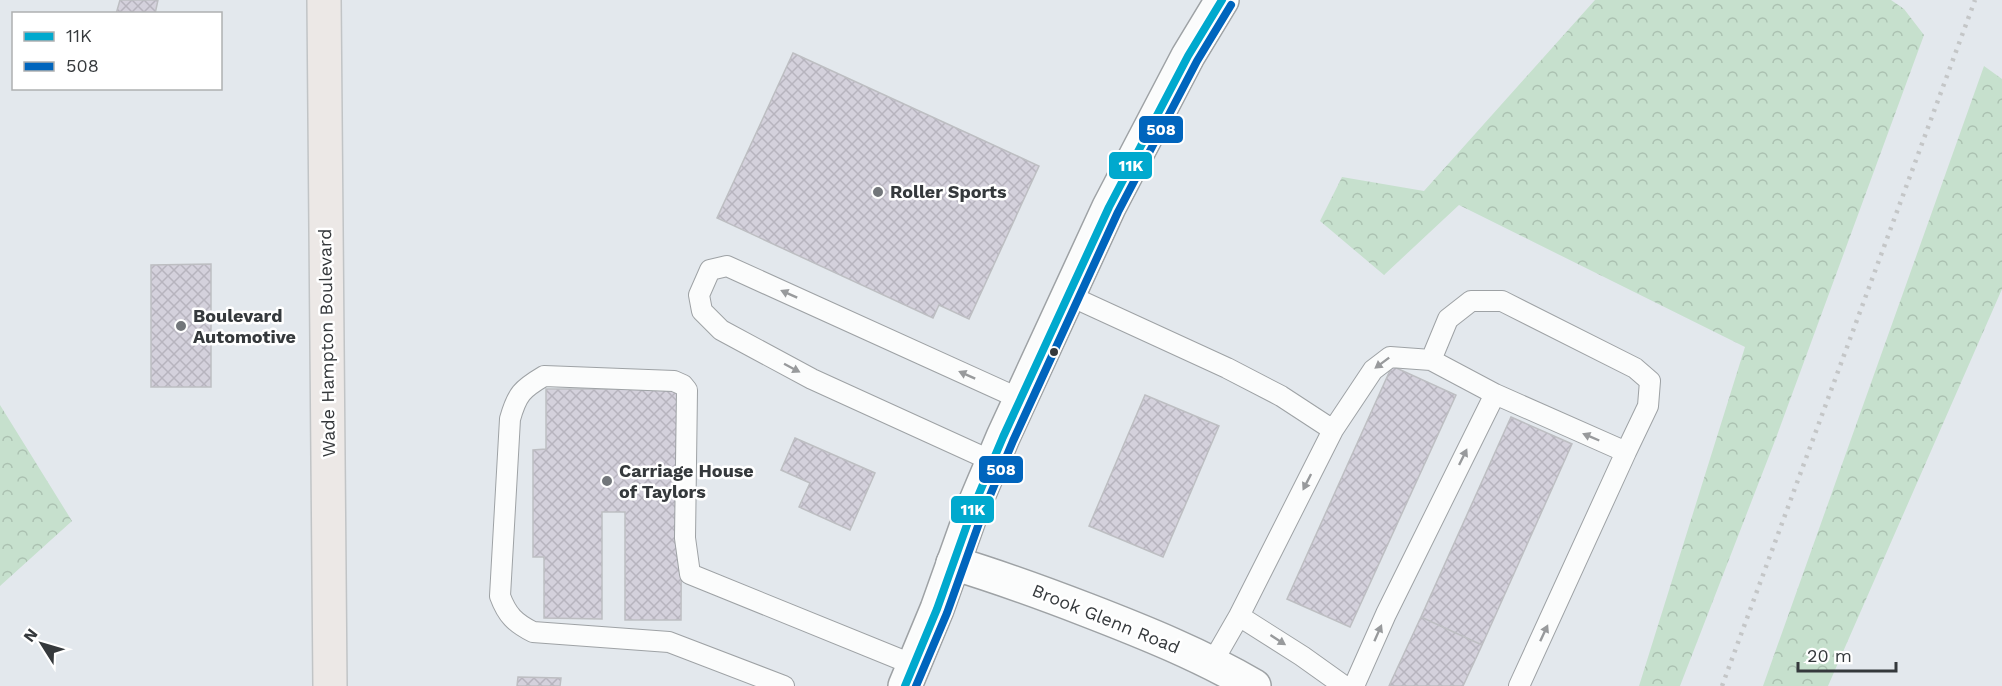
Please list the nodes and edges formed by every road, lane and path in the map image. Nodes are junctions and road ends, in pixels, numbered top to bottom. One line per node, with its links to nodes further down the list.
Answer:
1 (324, 0): 14 (main road, Wade Hampton Boulevard)
2 (1222, 0): 3 (street)
3 (1068, 295): 6 (street); 7 (lane)
4 (1431, 360): 5 (lane); 7 (lane, one-way to 7); 8 (lane)
5 (1495, 394): 8 (lane, one-way to 5); 18 (lane, one-way to 5)
6 (1020, 399): 9 (street); 9 (lane, one-way to 9)
7 (1333, 430): 11 (lane, one-way to 11)
8 (1626, 452): 19 (lane, one-way to 8)
9 (992, 461): 10 (street)
10 (953, 563): 12 (street, Brook Glenn Road); 13 (street)
11 (1239, 616): 12 (lane); 17 (lane, one-way to 17)
12 (1212, 663): 16 (street, Brook Glenn Road)
13 (909, 675): 15 (lane)
14 (330, 686)
15 (784, 686)
16 (1254, 686)
17 (1344, 686)
18 (1354, 686)
19 (1519, 686)

